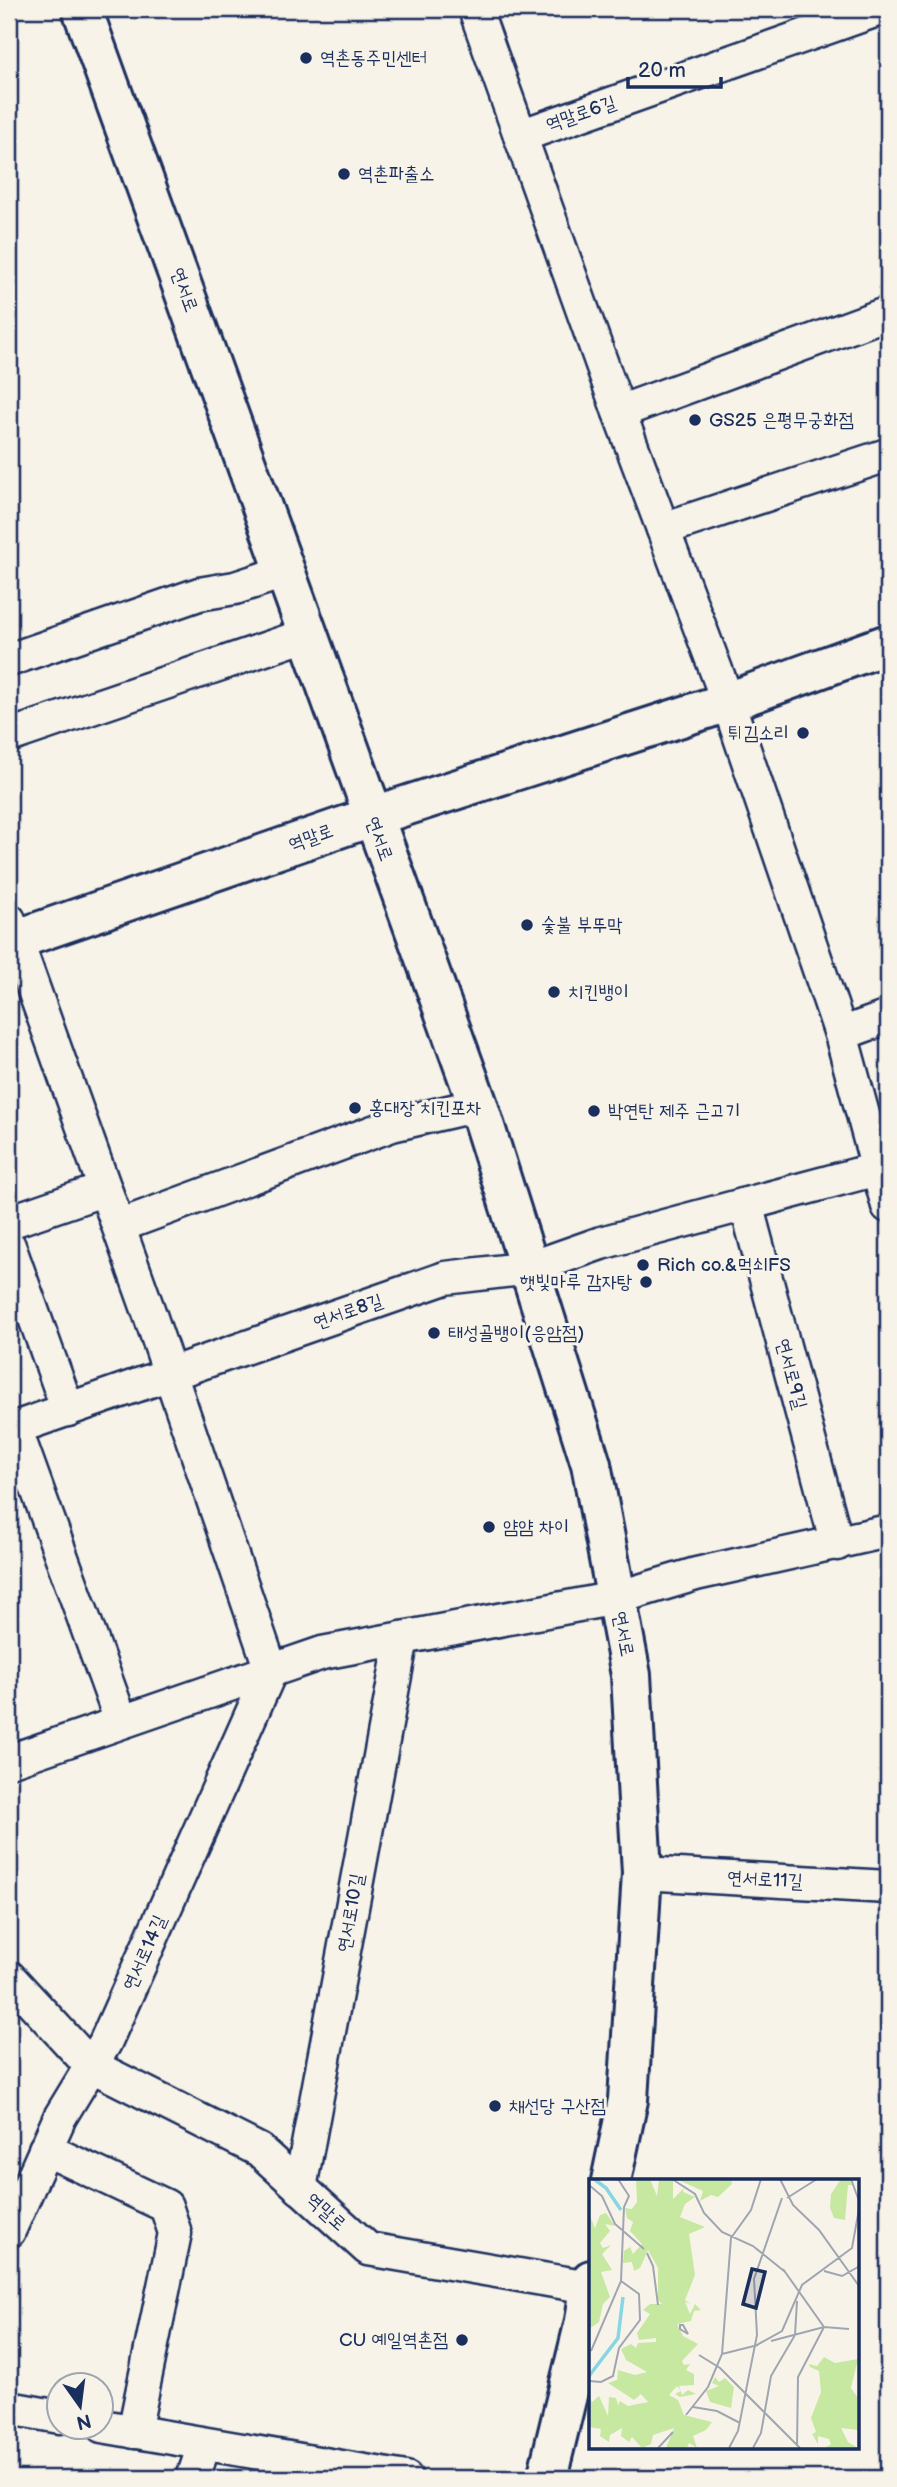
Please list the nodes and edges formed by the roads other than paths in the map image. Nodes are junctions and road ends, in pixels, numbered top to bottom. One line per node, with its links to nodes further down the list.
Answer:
1 (82, 9): 9 (main road, 연서로)
2 (475, 9): 4 (street, 역말로6길)
3 (880, 9): 4 (street, 역말로6길)
4 (520, 136): 6 (street, 역말로6길)
5 (888, 313): 6 (street)
6 (619, 412): 8 (street, 역말로6길)
7 (888, 460): 8 (street)
8 (663, 529): 13 (street, 역말로6길)
9 (284, 572): 10 (main road, 연서로); 12 (street)
10 (306, 635): 14 (street); 15 (main road, 연서로)
11 (888, 644): 13 (main road, 역말로)
12 (9, 660)
13 (728, 702): 15 (main road, 역말로); 18 (street)
14 (9, 736)
15 (371, 817): 16 (main road, 역말로); 19 (main road, 연서로)
16 (11, 934): 21 (street, 역말로)
17 (888, 1017): 18 (street)
18 (841, 1034): 20 (street)
19 (478, 1105): 25 (street); 27 (main road, 연서로)
20 (877, 1169): 22 (street, 연서로8길); 23 (street)
21 (105, 1189): 24 (street); 25 (street, 역말로)
22 (746, 1204): 27 (street, 연서로8길); 32 (street, 연서로9길)
23 (888, 1206)
24 (9, 1222)
25 (119, 1226): 28 (street, 역말로)
26 (9, 1246): 29 (street)
27 (530, 1268): 28 (street, 연서로8길); 33 (main road, 연서로)
28 (171, 1374): 29 (street, 연서로8길); 35 (street)
29 (68, 1410): 30 (street, 연서로8길)
30 (12, 1429): 36 (street, 연서로8길)
31 (888, 1531): 32 (street)
32 (837, 1544): 33 (street)
33 (616, 1598): 34 (street); 38 (main road, 연서로)
34 (402, 1639): 35 (street); 44 (street, 연서로10길)
35 (271, 1670): 36 (street); 41 (street, 연서로14길)
36 (121, 1721): 37 (street)
37 (9, 1761)
38 (642, 1873): 39 (street, 연서로11길); 43 (main road, 연서로)
39 (888, 1887)
40 (9, 1977): 41 (street)
41 (90, 2065): 42 (street, 연서로14길); 44 (street, 역말로)
42 (45, 2149): 45 (street, 연서로14길); 51 (street)
43 (611, 2179)
44 (300, 2188): 46 (street, 역말로)
45 (9, 2231)
46 (589, 2283)
47 (589, 2291): 55 (main road)
48 (9, 2407): 49 (street)
49 (46, 2414)
50 (116, 2429): 51 (street)
51 (134, 2432): 52 (street)
52 (204, 2445): 53 (street); 54 (street)
53 (194, 2478)
54 (406, 2478)
55 (547, 2478)

